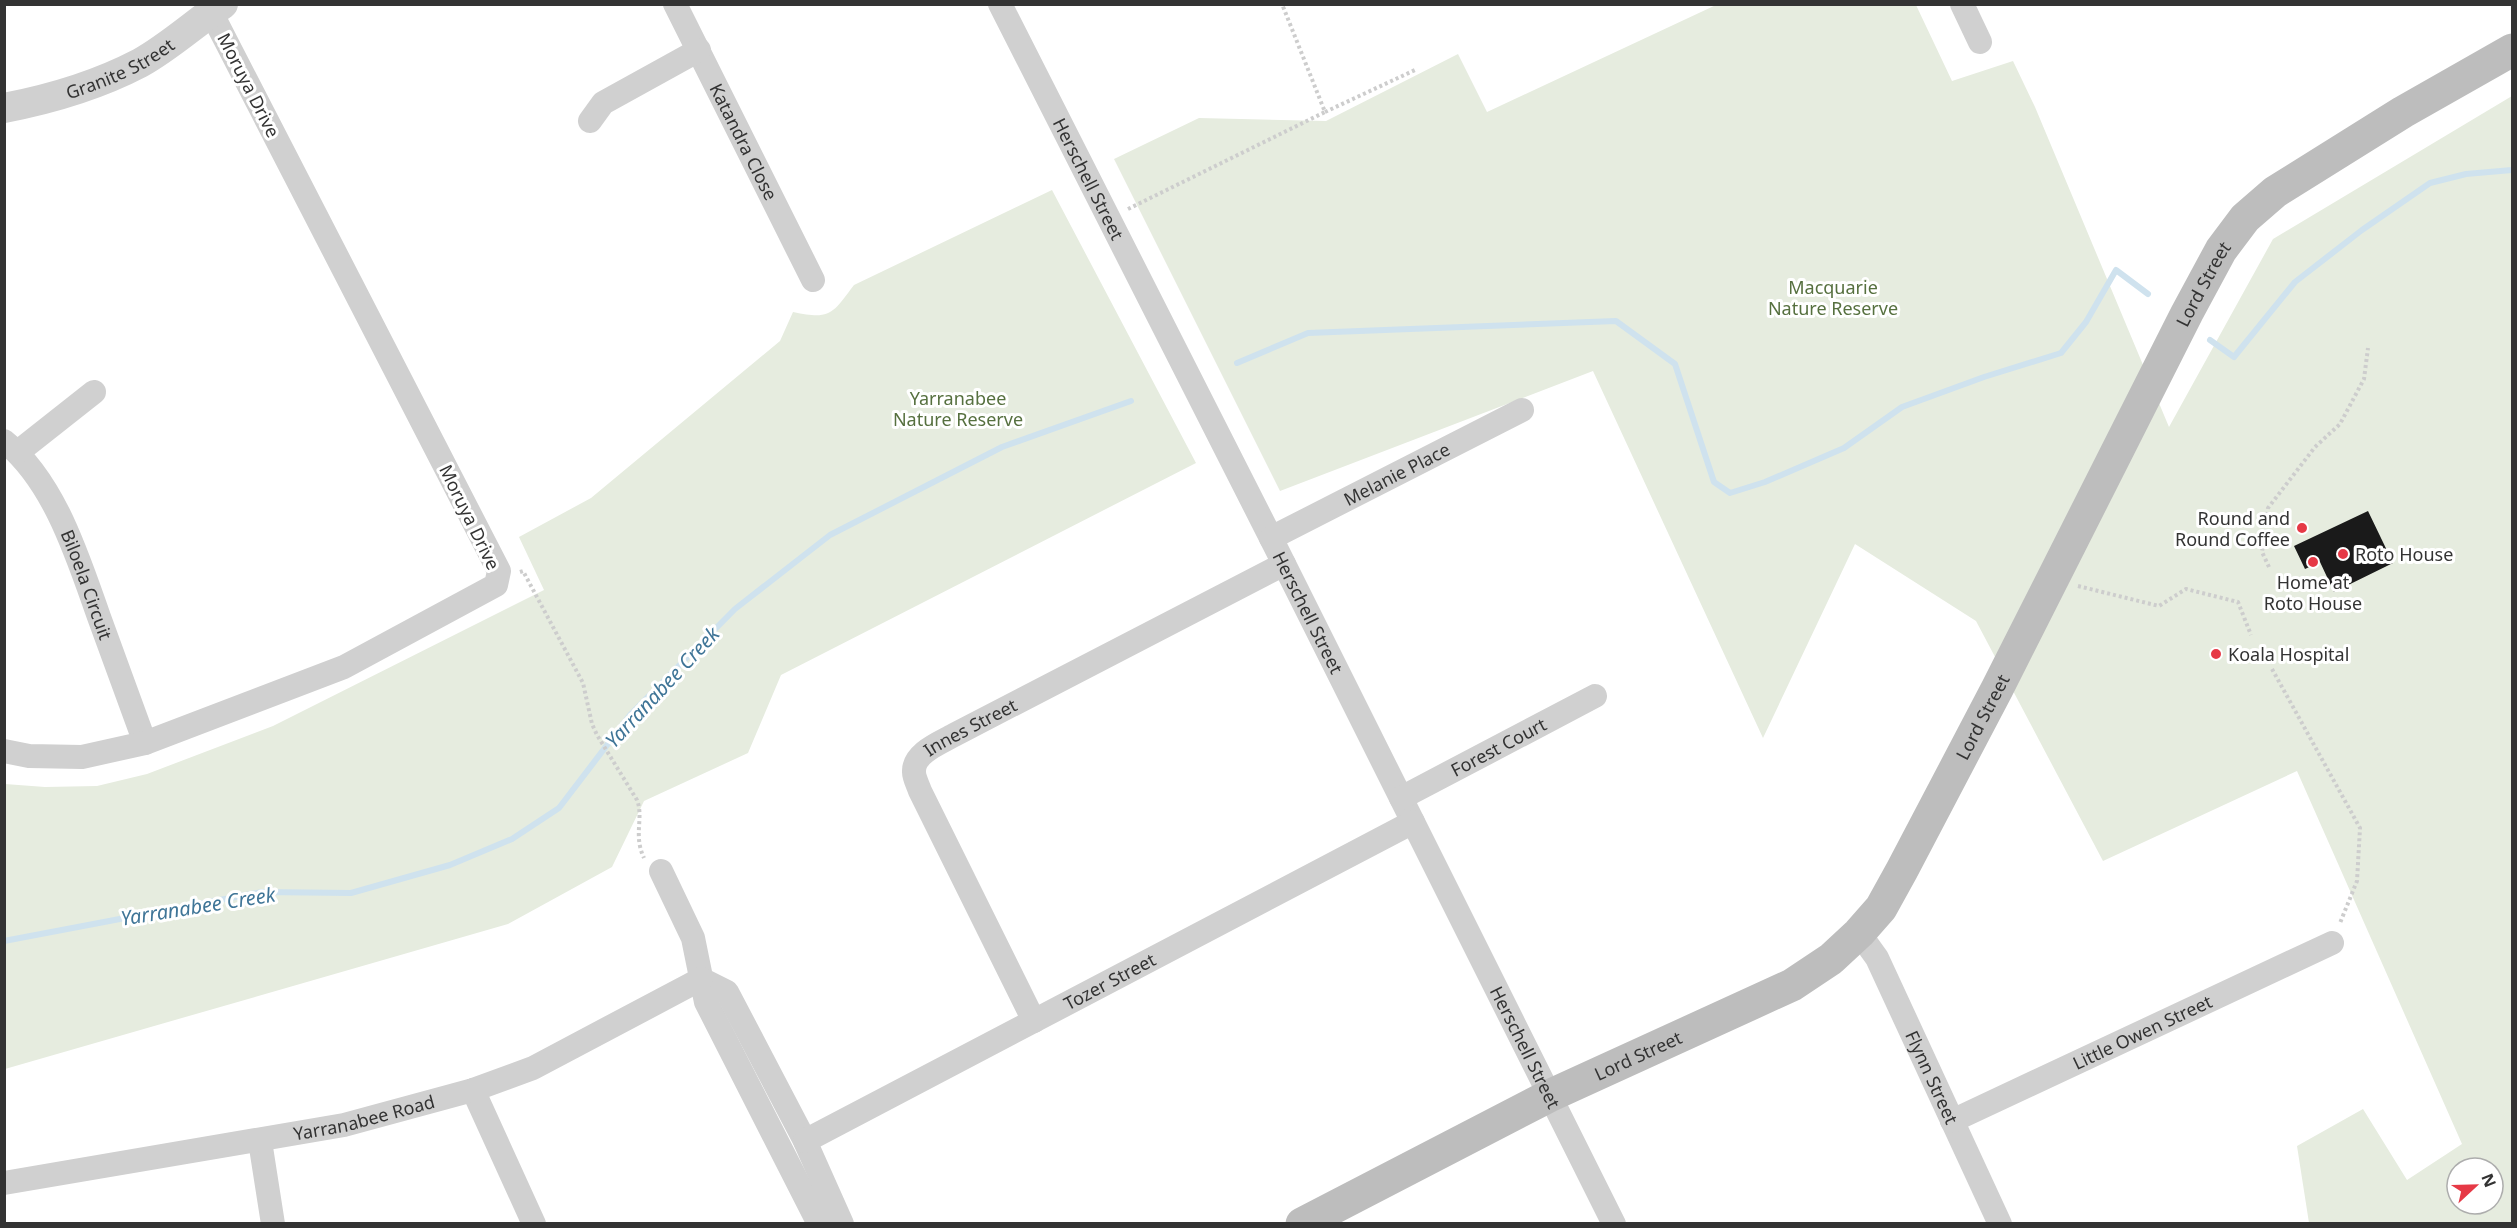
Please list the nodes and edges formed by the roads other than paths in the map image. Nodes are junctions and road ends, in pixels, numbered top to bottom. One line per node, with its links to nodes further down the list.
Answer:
1 (675, 4): 6 (street, Katandra Close)
2 (1000, 4): 14 (street, Herschell Street)
3 (1962, 4): 5 (street)
4 (217, 8): 8 (street, Granite Street); 17 (street, Moruya Drive)
5 (1980, 42)
6 (699, 50): 9 (street); 10 (street, Katandra Close)
7 (2512, 50): 22 (main road, Lord Street)
8 (4, 108)
9 (590, 121)
10 (813, 280)
11 (94, 392): 13 (street)
12 (1522, 410): 14 (street, Melanie Place)
13 (11, 446): 17 (street, Biloela Circuit)
14 (1271, 538): 15 (street, Herschell Street)
15 (1284, 564): 19 (street, Herschell Street); 25 (street, Innes Street)
16 (1595, 696): 19 (street, Forest Court)
17 (145, 743): 18 (street, Moruya Drive)
18 (4, 751)
19 (1401, 798): 20 (street, Herschell Street)
20 (1413, 822): 25 (street, Tozer Street); 27 (street, Herschell Street)
21 (662, 871): 24 (street)
22 (1859, 933): 27 (main road, Lord Street); 28 (street, Flynn Street)
23 (2332, 943): 28 (street, Little Owen Street)
24 (701, 979): 26 (street, Yarranabee Road); 30 (street); 34 (street)
25 (1034, 1021): 30 (street, Tozer Street)
26 (473, 1090): 29 (street, Yarranabee Road); 33 (street)
27 (1550, 1096): 36 (main road, Lord Street); 37 (street, Herschell Street)
28 (1952, 1121): 38 (street, Flynn Street)
29 (260, 1141): 31 (street, Yarranabee Road); 32 (street)
30 (805, 1141): 35 (street)
31 (4, 1183)
32 (273, 1224)
33 (534, 1224)
34 (819, 1224)
35 (842, 1224)
36 (1302, 1224)
37 (1614, 1224)
38 (2000, 1224)

